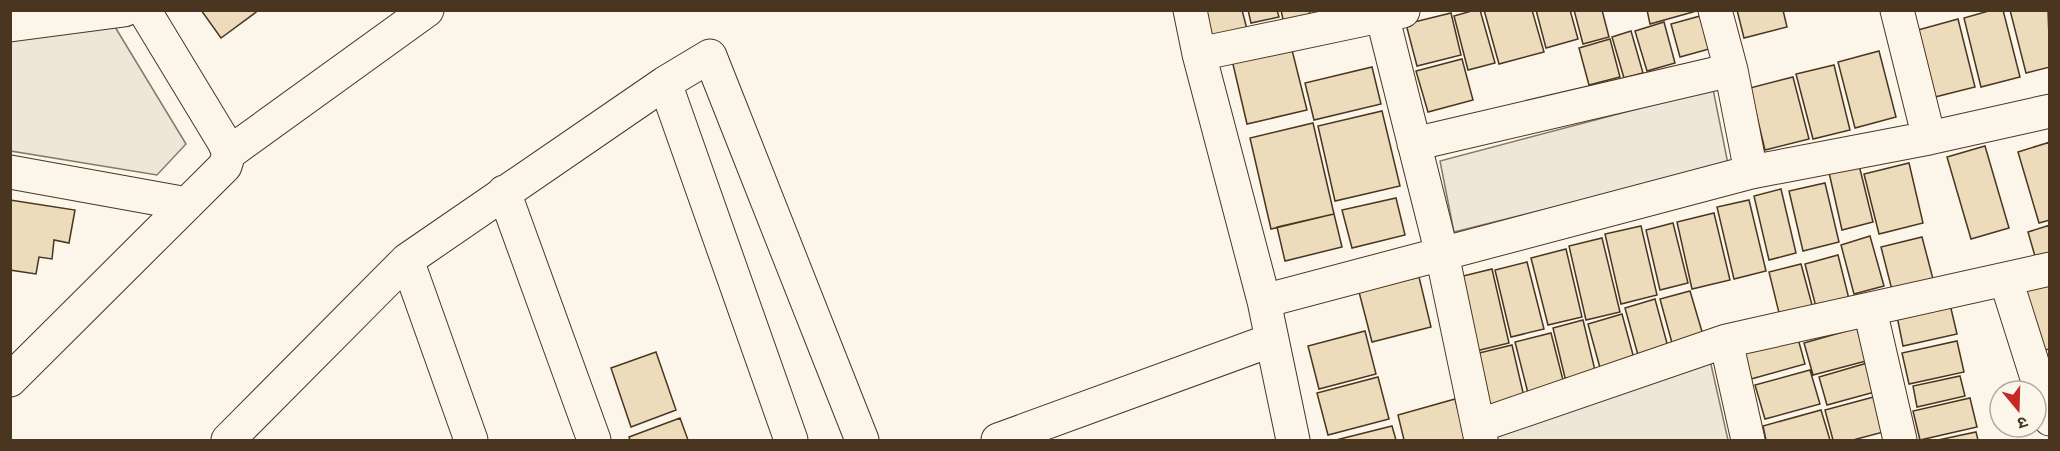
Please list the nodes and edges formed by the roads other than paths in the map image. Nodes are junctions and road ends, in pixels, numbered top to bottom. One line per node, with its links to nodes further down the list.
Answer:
1 (124, 10): 8 (street)
2 (144, 10): 15 (street)
3 (427, 10): 15 (street)
4 (1190, 10): 9 (street)
5 (1714, 10): 10 (street)
6 (1897, 10): 13 (street)
7 (1393, 13): 9 (street); 14 (street)
8 (10, 25)
9 (1199, 54): 24 (street)
10 (1731, 70): 14 (street); 17 (street)
11 (665, 83): 18 (street); 35 (street); 36 (street)
12 (2049, 111): 13 (street)
13 (1929, 138): 17 (street)
14 (1414, 144): 20 (street)
15 (229, 153): 19 (street)
16 (10, 172): 19 (street)
17 (1751, 172): 20 (street)
18 (504, 192): 21 (street); 34 (street)
19 (187, 204): 28 (street)
20 (1442, 254): 24 (street); 31 (street)
21 (407, 260): 30 (street); 33 (street)
22 (2049, 269): 23 (street)
23 (2006, 280): 25 (street); 29 (street)
24 (1264, 301): 26 (street)
25 (1870, 310): 27 (street); 40 (street)
26 (1272, 340): 37 (street); 38 (street)
27 (1726, 341): 31 (street); 39 (street)
28 (10, 380)
29 (2049, 419)
30 (261, 427): 32 (street)
31 (1479, 433)
32 (228, 441)
33 (471, 441)
34 (594, 441)
35 (791, 441)
36 (862, 441)
37 (998, 441)
38 (1293, 441)
39 (1748, 441)
40 (1900, 441)

